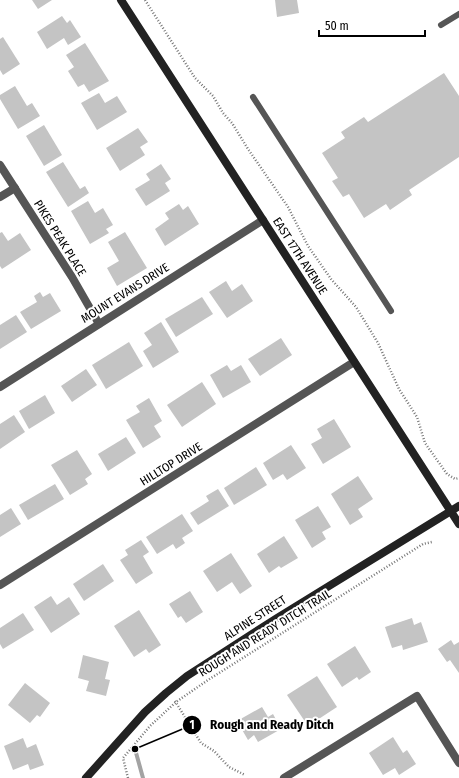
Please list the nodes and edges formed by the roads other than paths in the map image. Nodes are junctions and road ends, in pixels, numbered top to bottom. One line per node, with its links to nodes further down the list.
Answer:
1 (120, 0): 8 (main road, EAST 17TH AVENUE)
2 (459, 14): 3 (lane)
3 (441, 25)
4 (254, 97): 9 (lane)
5 (0, 165): 6 (street, PIKES PEAK PLACE)
6 (14, 188): 7 (street); 10 (street, PIKES PEAK PLACE)
7 (0, 197)
8 (263, 220): 10 (street, MOUNT EVANS DRIVE); 11 (main road, EAST 17TH AVENUE)
9 (390, 311)
10 (99, 324): 12 (street, MOUNT EVANS DRIVE)
11 (354, 362): 14 (main road, EAST 17TH AVENUE); 16 (street, HILLTOP DRIVE)
12 (0, 387)
13 (459, 506): 14 (main road, ALPINE STREET)
14 (450, 512): 15 (main road, EAST 17TH AVENUE); 18 (main road, ALPINE STREET)
15 (459, 524)
16 (0, 585)
17 (459, 763): 19 (street)
18 (86, 778)
19 (284, 778)

